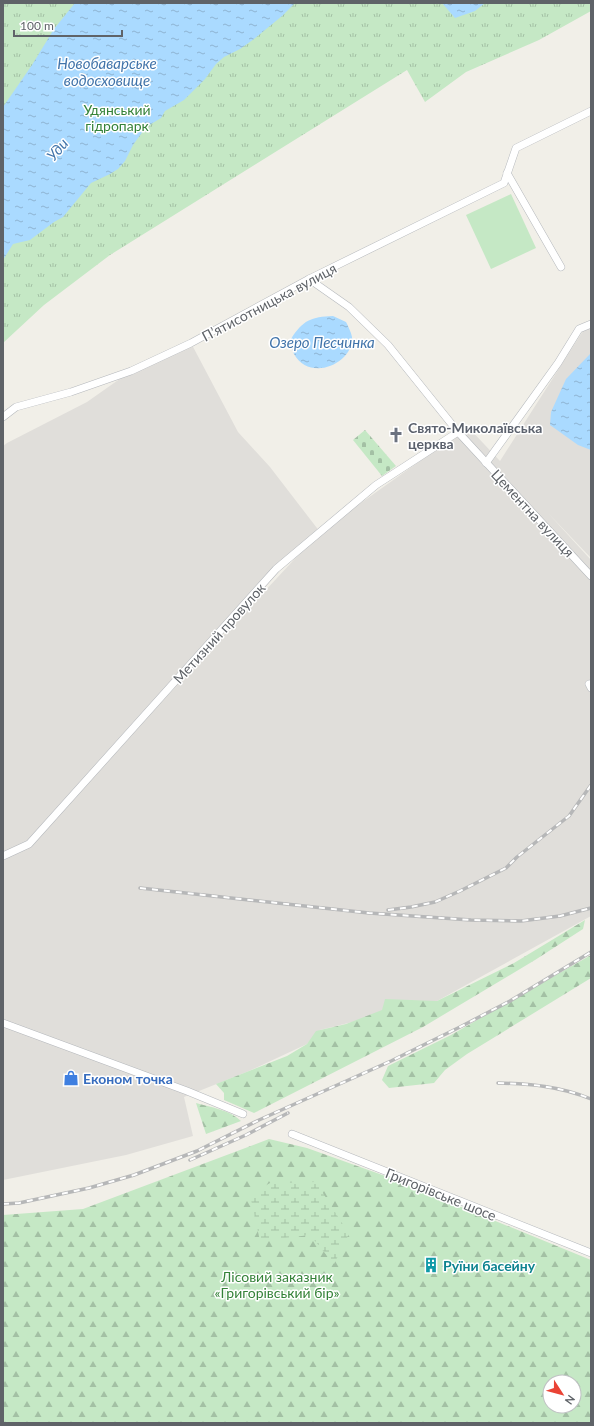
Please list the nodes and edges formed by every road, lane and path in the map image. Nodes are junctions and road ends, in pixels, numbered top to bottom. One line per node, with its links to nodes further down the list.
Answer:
1 (591, 111): 2 (street)
2 (508, 173): 3 (street); 4 (street, П’ятисотницька вулиця)
3 (561, 267)
4 (309, 279): 6 (street, П’ятисотницька вулиця); 7 (street, Цементна вулиця)
5 (591, 324): 8 (street)
6 (3, 417)
7 (458, 432): 8 (street, Цементна вулиця); 10 (street, Метизний провулок)
8 (486, 463): 9 (street, Цементна вулиця)
9 (591, 576)
10 (3, 856)
11 (3, 1023): 12 (street)
12 (243, 1114)
13 (292, 1134): 14 (street, Григорівське шосе)
14 (591, 1253)

